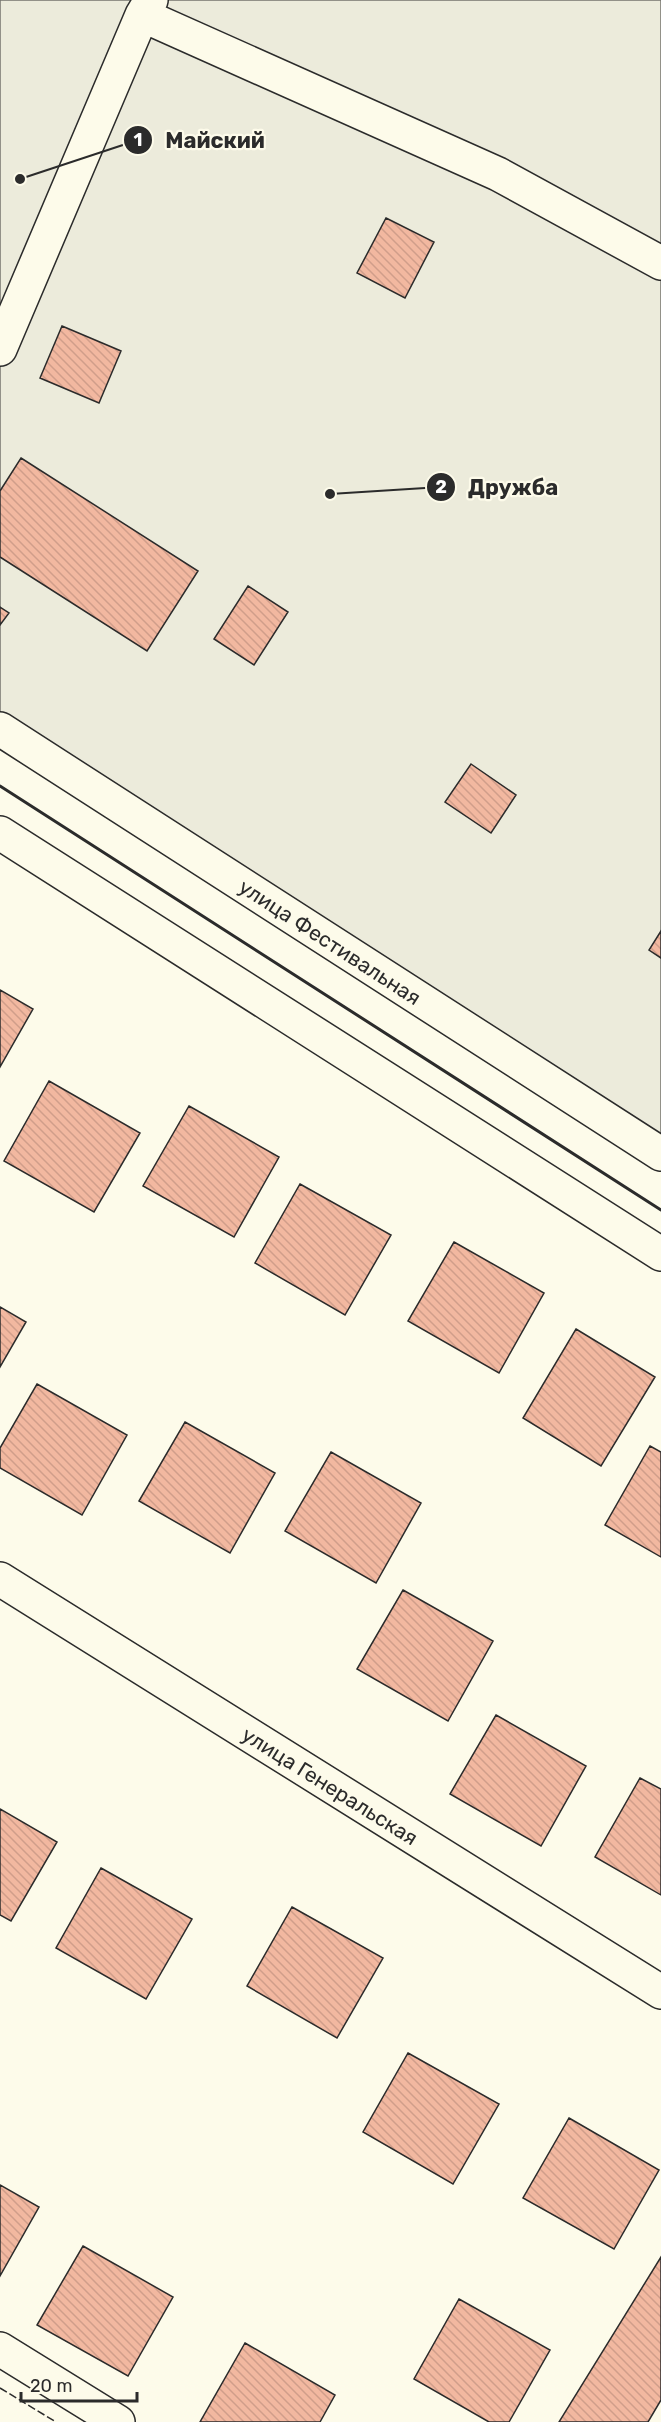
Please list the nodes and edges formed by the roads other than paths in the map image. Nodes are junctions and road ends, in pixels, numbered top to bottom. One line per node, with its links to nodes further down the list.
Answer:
1 (147, 8): 2 (street); 3 (street)
2 (661, 263)
3 (0, 349)
4 (0, 729): 6 (street, улица Фестивальная)
5 (0, 833): 7 (street)
6 (661, 1154)
7 (661, 1254)
8 (0, 1579): 9 (street, улица Генеральская)
9 (661, 1992)
10 (0, 2349): 11 (street)
11 (118, 2422)

